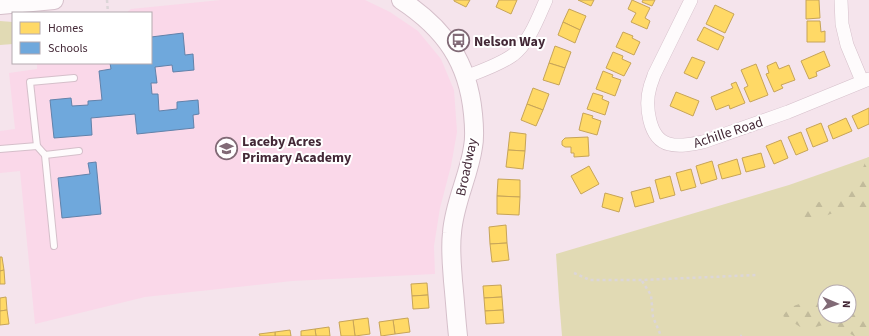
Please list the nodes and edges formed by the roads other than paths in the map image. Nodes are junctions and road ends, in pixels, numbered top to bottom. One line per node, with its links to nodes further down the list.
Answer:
1 (54, 0): 6 (street)
2 (401, 0): 7 (street, Broadway)
3 (546, 0): 7 (street)
4 (691, 0): 9 (street, Achille Road)
5 (841, 0): 9 (street)
6 (0, 5)
7 (466, 77): 15 (street, Broadway)
8 (74, 78): 10 (lane)
9 (865, 80)
10 (37, 146): 11 (lane); 13 (lane)
11 (0, 150)
12 (80, 151): 13 (lane)
13 (45, 155): 14 (lane)
14 (54, 246)
15 (458, 336)

